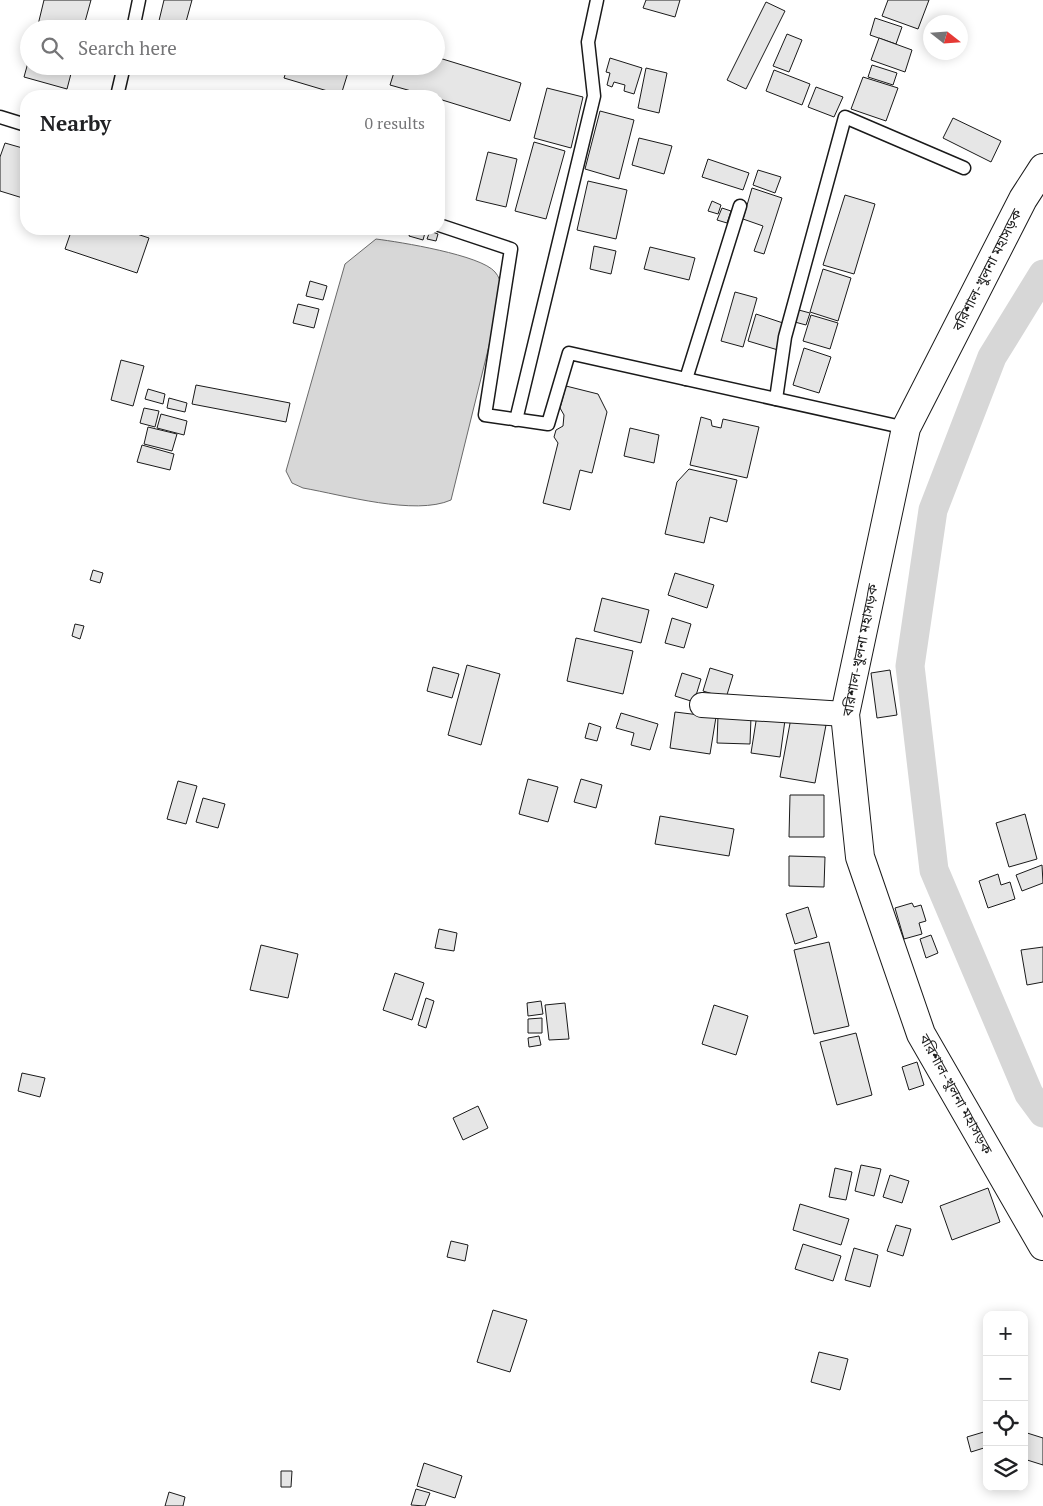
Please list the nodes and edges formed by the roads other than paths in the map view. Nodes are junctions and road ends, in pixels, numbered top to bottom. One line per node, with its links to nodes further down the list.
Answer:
1 (139, 0): 3 (lane)
2 (597, 0): 14 (lane)
3 (135, 20)
4 (122, 75): 5 (lane)
5 (118, 90)
6 (0, 117): 7 (lane)
7 (20, 122)
8 (964, 168): 13 (lane)
9 (1043, 168): 15 (highway, বরিশাল-খুলনা মহাসড়ক)
10 (740, 206): 12 (lane)
11 (445, 227): 14 (lane)
12 (686, 379): 13 (lane); 14 (lane)
13 (776, 399): 15 (lane)
14 (516, 420)
15 (906, 428): 17 (highway, বরিশাল-খুলনা মহাসড়ক)
16 (702, 705): 17 (street)
17 (845, 714): 18 (highway, বরিশাল-খুলনা মহাসড়ক)
18 (1043, 1246)

